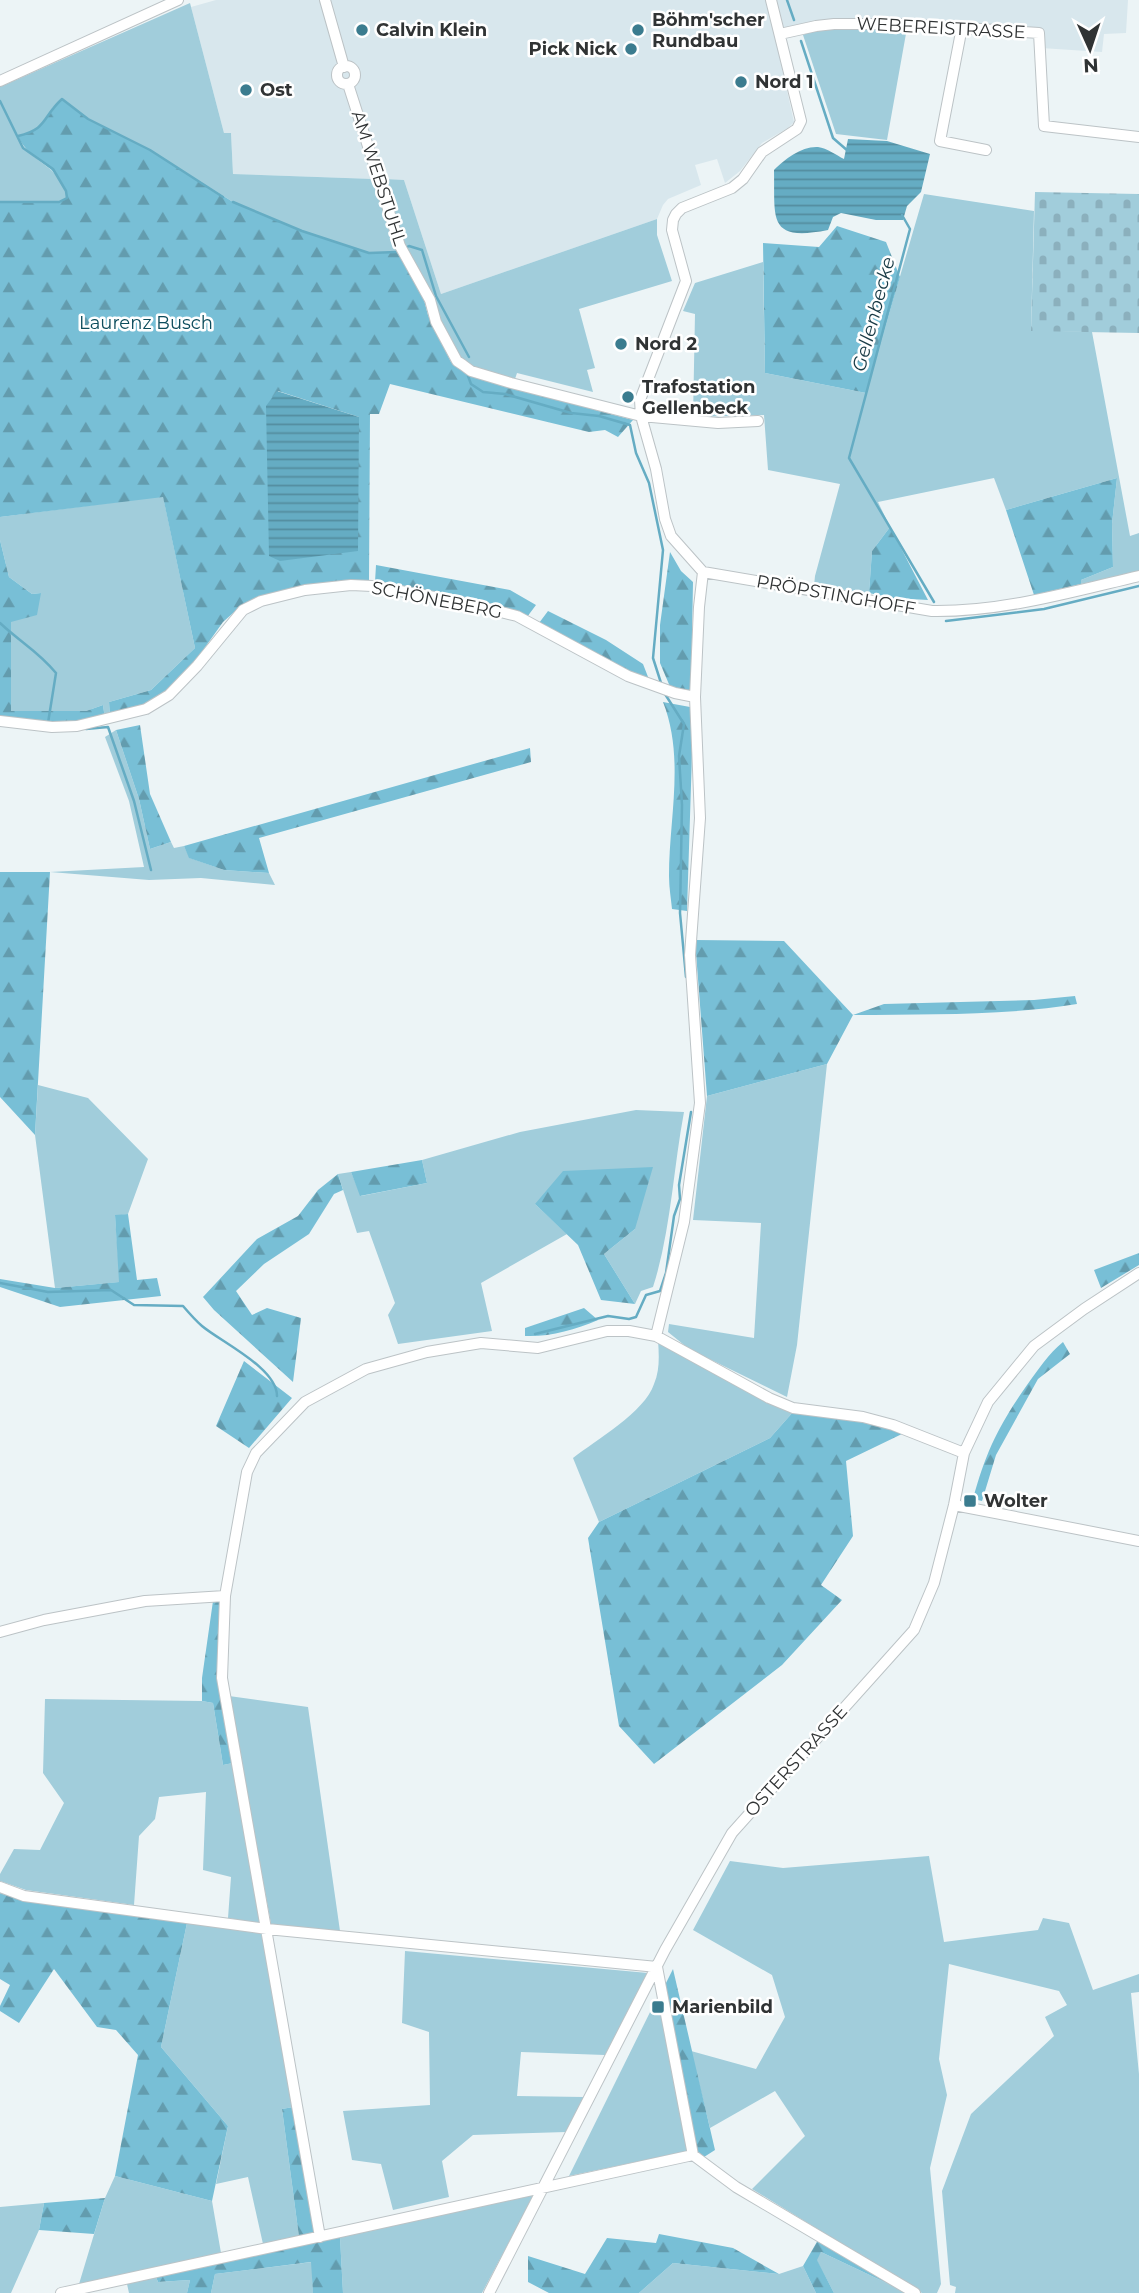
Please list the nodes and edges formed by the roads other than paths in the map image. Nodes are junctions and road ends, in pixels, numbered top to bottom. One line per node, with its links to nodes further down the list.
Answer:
1 (178, 0): 6 (street)
2 (325, 0): 9 (street, AM WEBSTUHL)
3 (771, 0): 5 (street)
4 (962, 27): 5 (street, WEBEREISTRASSE); 7 (street, WEBEREISTRASSE); 8 (street)
5 (780, 34): 9 (street)
6 (0, 81)
7 (1139, 138)
8 (986, 150)
9 (641, 416): 10 (street, AM WEBSTUHL); 11 (street)
10 (758, 421)
11 (703, 572): 12 (street, PRÖPSTINGHOFF); 13 (street)
12 (1139, 576)
13 (695, 696): 14 (street, SCHÖNEBERG); 16 (street)
14 (0, 721)
15 (1139, 1273): 17 (street, OSTERSTRASSE)
16 (656, 1336): 17 (street); 20 (street)
17 (964, 1453): 18 (street, OSTERSTRASSE)
18 (954, 1505): 19 (street); 24 (street, OSTERSTRASSE)
19 (1139, 1541)
20 (225, 1596): 21 (street); 23 (street)
21 (0, 1632)
22 (0, 1887): 23 (street)
23 (267, 1929): 24 (street); 27 (street)
24 (657, 1967): 25 (street); 26 (street, OSTERSTRASSE)
25 (693, 2155): 26 (street); 30 (street)
26 (544, 2186): 27 (street); 29 (street, OSTERSTRASSE)
27 (320, 2237): 28 (street)
28 (61, 2293)
29 (489, 2293)
30 (915, 2293)

